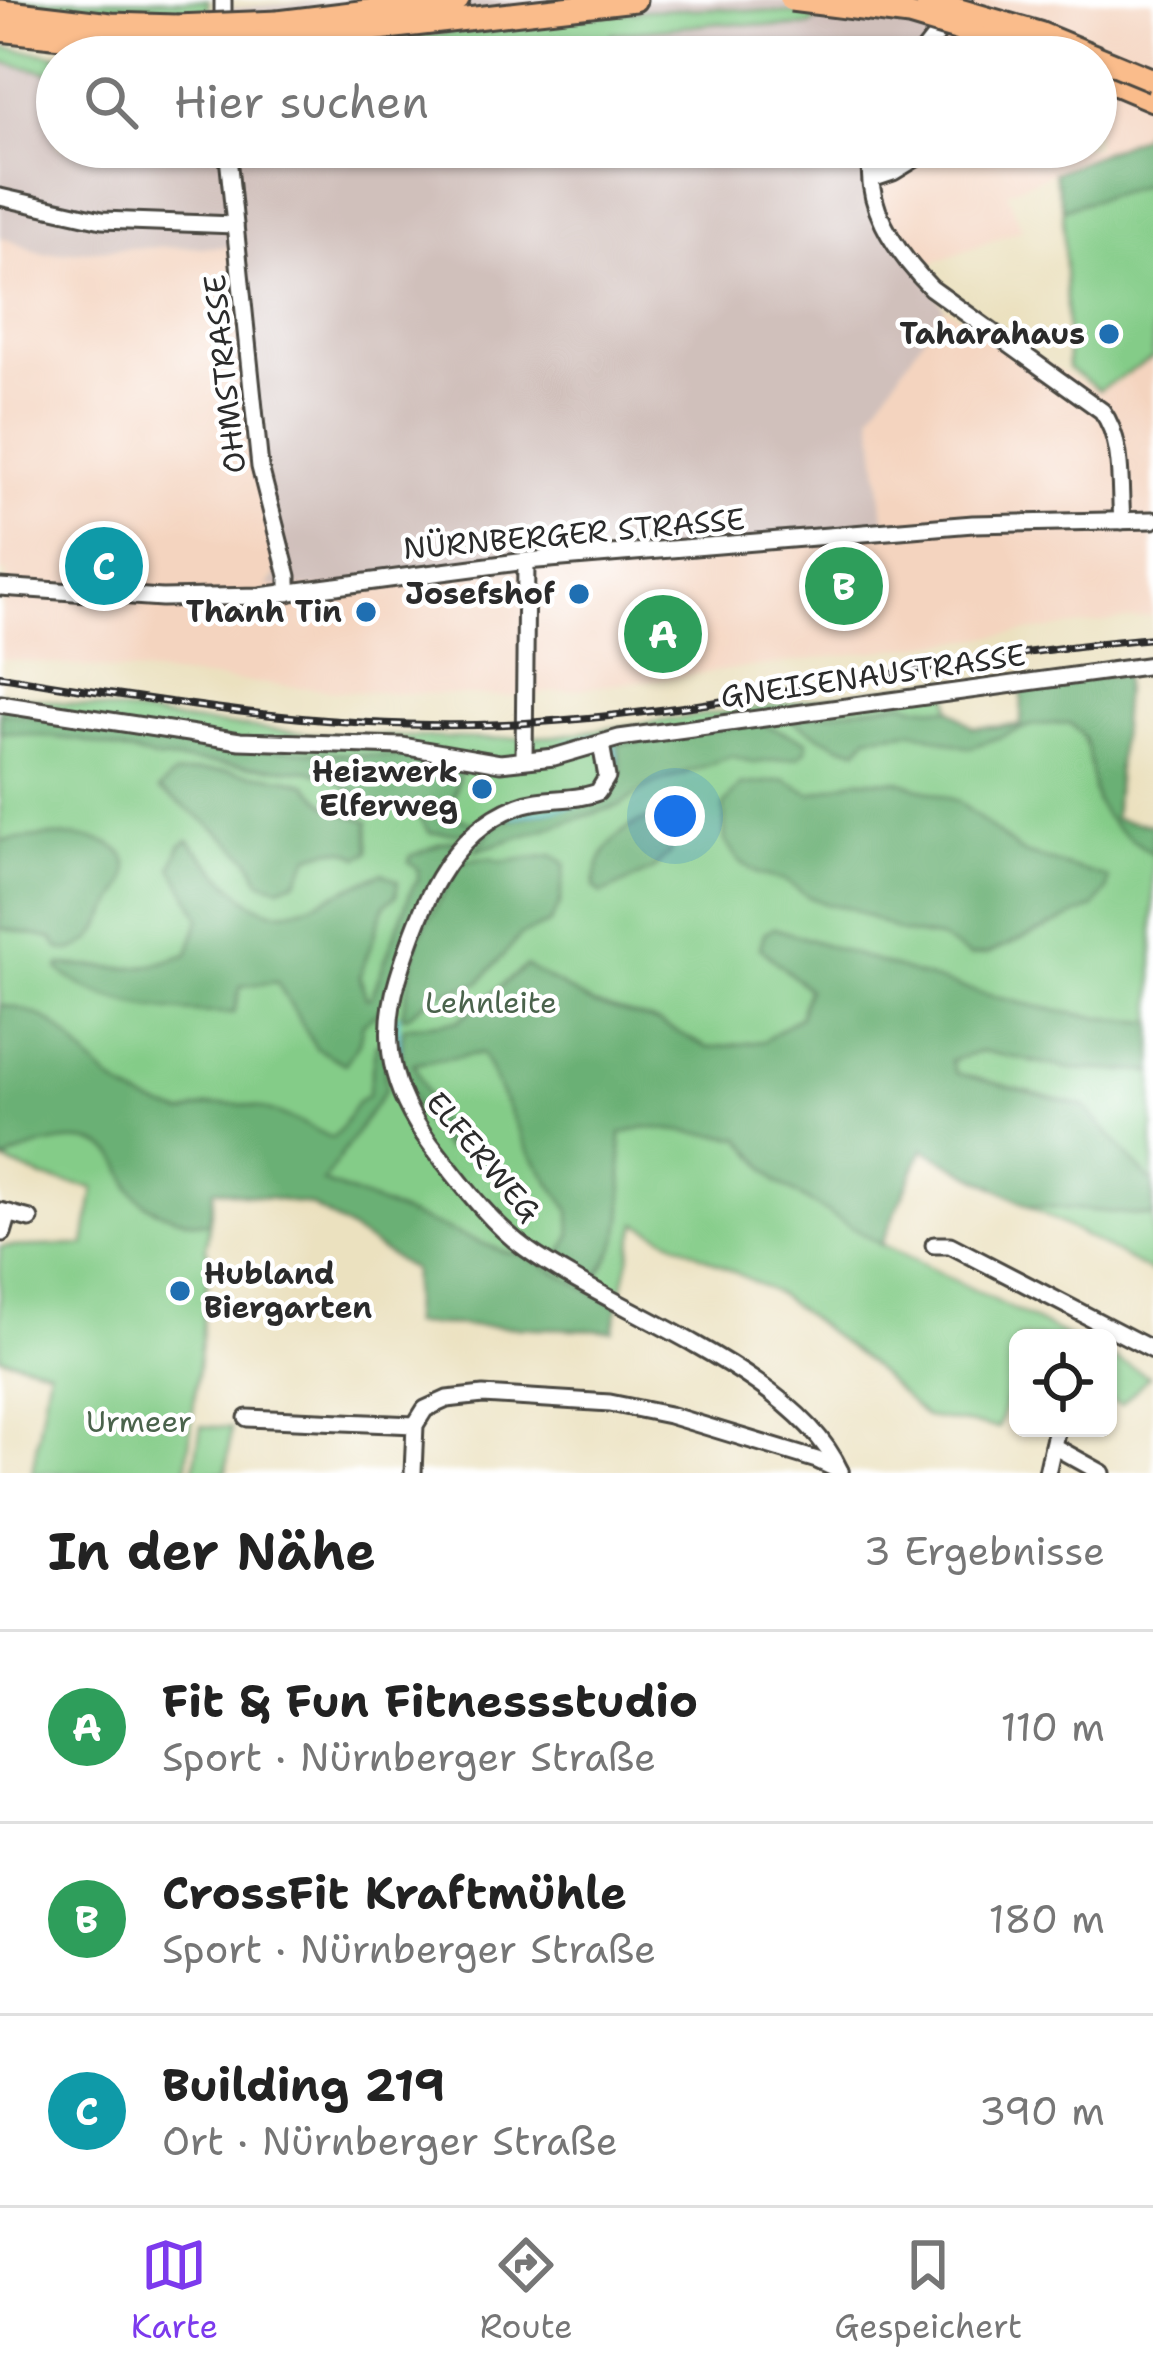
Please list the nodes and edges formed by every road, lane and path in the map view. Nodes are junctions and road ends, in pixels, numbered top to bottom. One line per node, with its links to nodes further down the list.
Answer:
1 (223, 0): 12 (street)
2 (458, 0): 9 (highway)
3 (635, 0): 9 (highway)
4 (789, 0): 14 (highway, bridge)
5 (925, 0): 15 (highway, bridge)
6 (964, 0): 13 (street)
7 (0, 11): 11 (highway)
8 (0, 30): 10 (highway)
9 (280, 31): 11 (highway, bridge)
10 (47, 36)
11 (175, 36)
12 (223, 36)
13 (936, 36)
14 (980, 36)
15 (1046, 36)
16 (1117, 65): 17 (highway, bridge)
17 (1153, 80)
18 (1117, 85): 19 (highway)
19 (1153, 100)
20 (229, 168): 25 (street, OHMSTRASSE)
21 (872, 168): 23 (street)
22 (899, 168): 23 (street)
23 (872, 179): 27 (street)
24 (0, 197): 25 (street)
25 (236, 225): 30 (street, OHMSTRASSE)
26 (1153, 520): 27 (street, NÜRNBERGER STRASSE)
27 (1122, 521): 28 (street, NÜRNBERGER STRASSE)
28 (526, 561): 30 (street, NÜRNBERGER STRASSE); 34 (street)
29 (0, 587): 30 (street, NÜRNBERGER STRASSE)
30 (288, 593)
31 (1153, 665): 33 (street, GNEISENAUSTRASSE)
32 (0, 704): 34 (street)
33 (601, 744): 34 (street); 44 (street, ELFERWEG)
34 (524, 759)
35 (4, 1212): 36 (street); 37 (street)
36 (29, 1219)
37 (3, 1233)
38 (934, 1245): 39 (street)
39 (1153, 1349)
40 (247, 1418): 41 (street)
41 (415, 1425): 44 (street); 45 (street)
42 (1055, 1437): 43 (street)
43 (1053, 1446): 46 (street); 47 (street)
44 (841, 1472)
45 (413, 1473)
46 (1047, 1473)
47 (1102, 1473)

